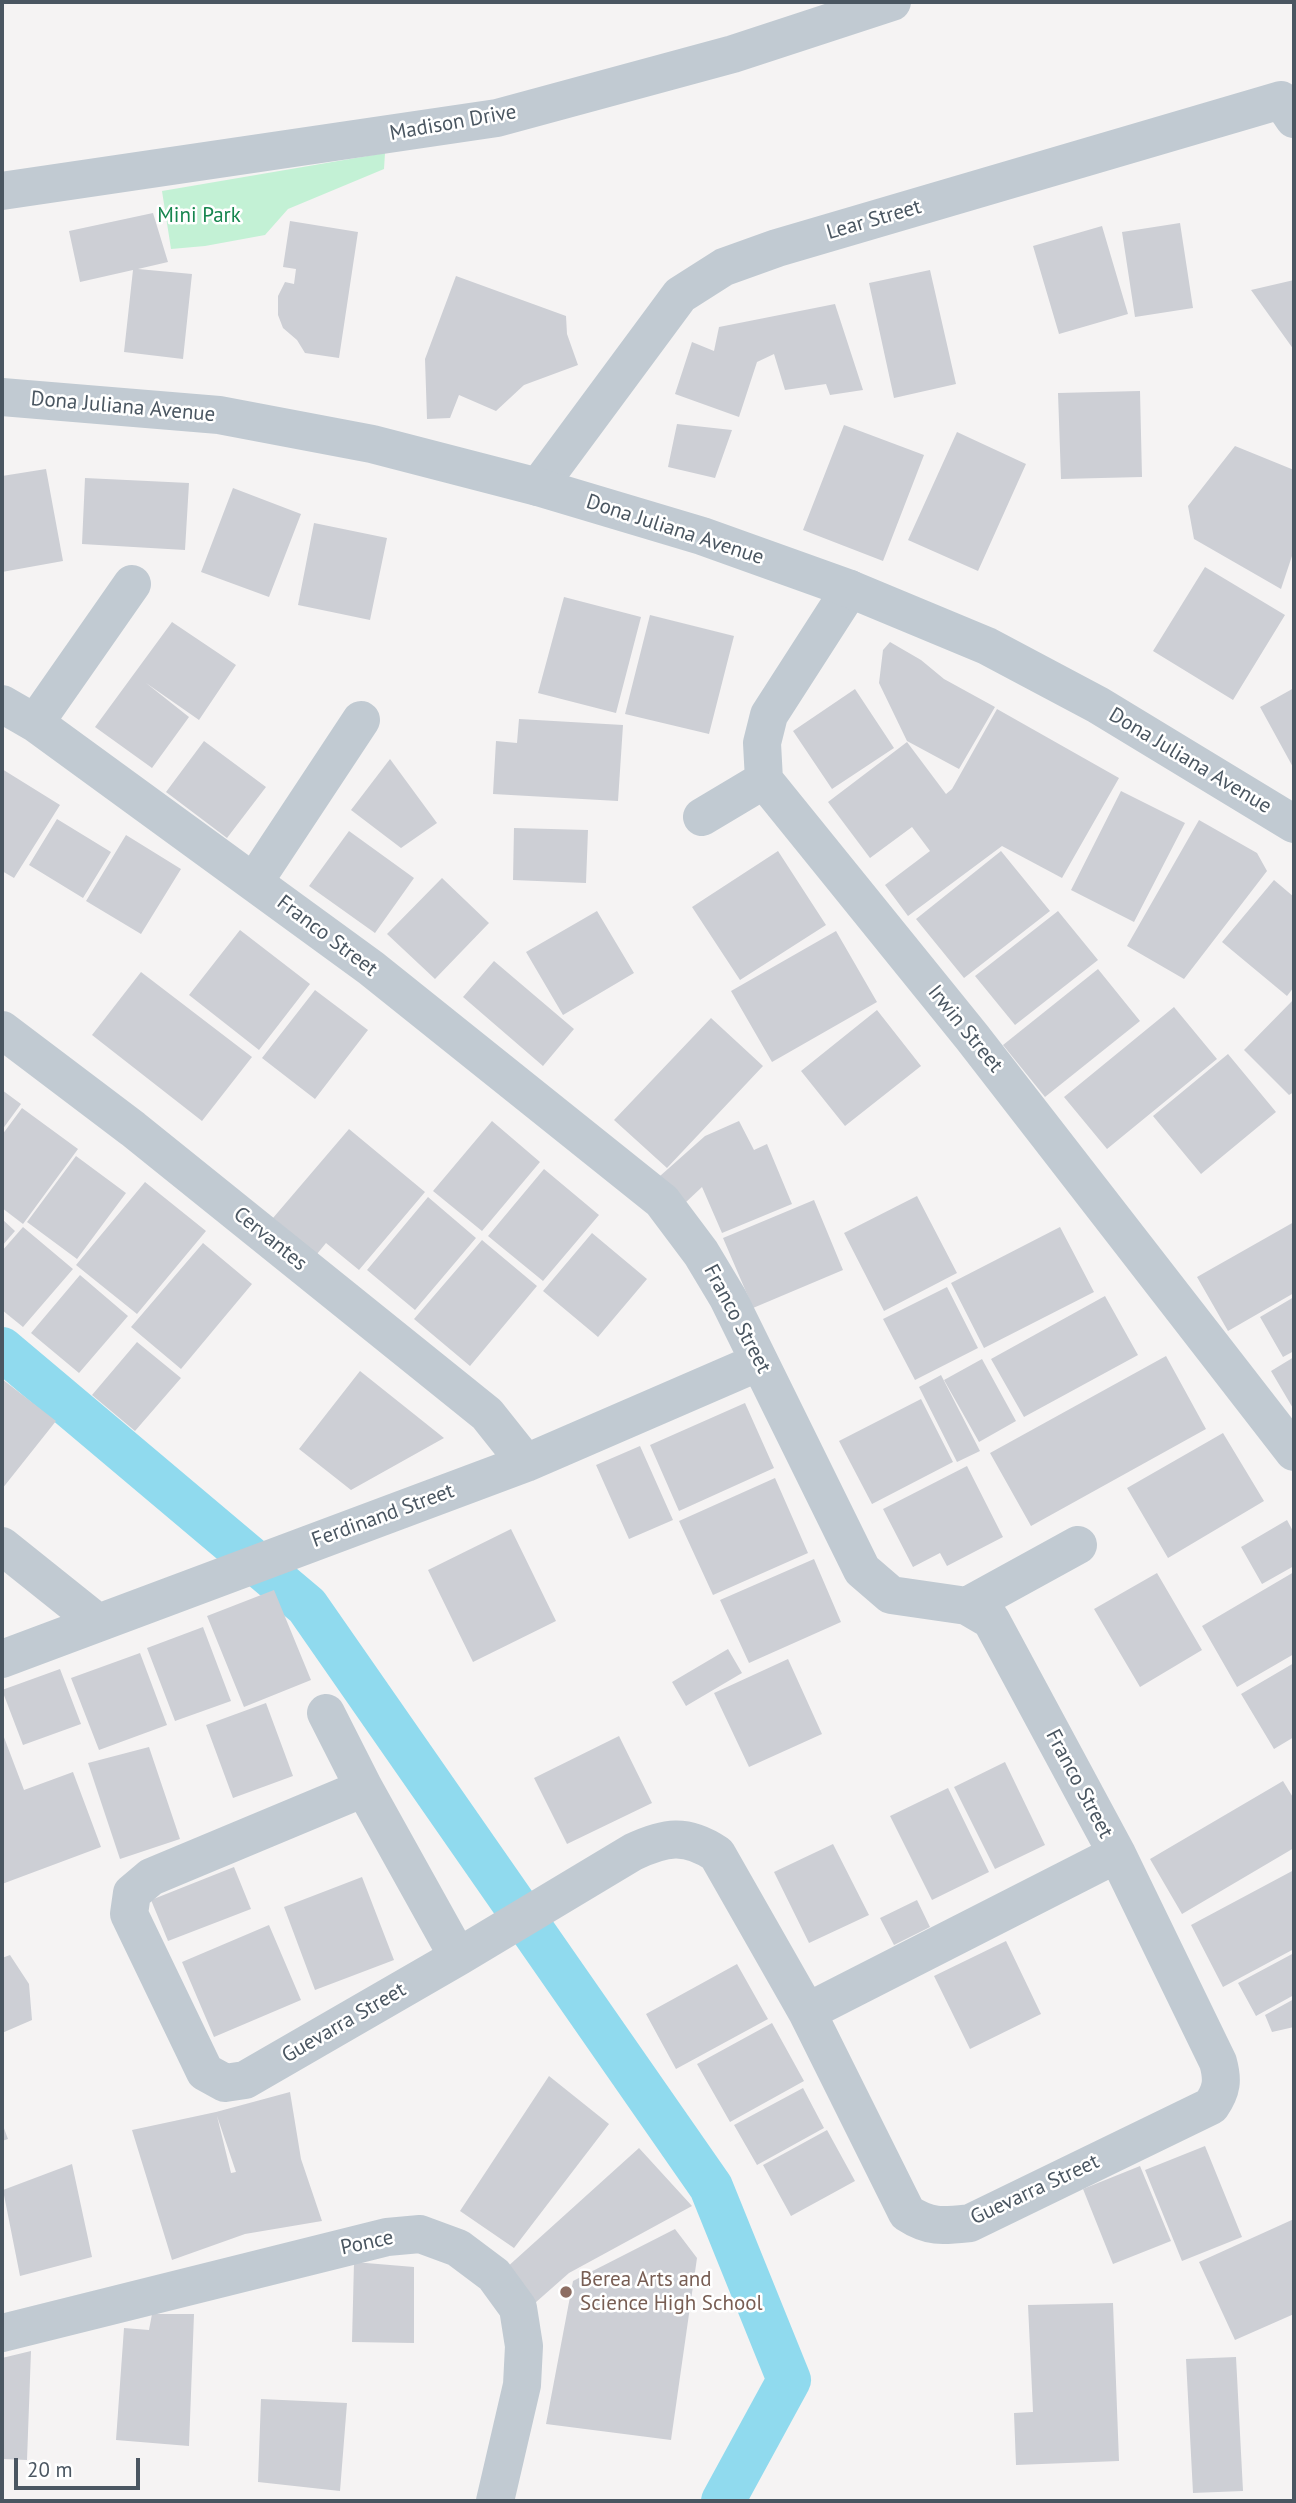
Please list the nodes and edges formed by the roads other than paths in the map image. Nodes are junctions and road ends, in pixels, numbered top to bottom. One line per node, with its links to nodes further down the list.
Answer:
1 (892, 2): 3 (street, Madison Drive)
2 (1294, 119): 5 (street, Lear Street)
3 (2, 191)
4 (2, 397): 5 (street, Dona Juliana Avenue)
5 (538, 487): 7 (street, Dona Juliana Avenue)
6 (132, 584): 10 (street)
7 (850, 589): 11 (street); 13 (street, Dona Juliana Avenue)
8 (2, 704): 10 (street, Franco Street)
9 (361, 720): 14 (street)
10 (35, 723): 14 (street, Franco Street)
11 (764, 780): 12 (street); 17 (street, Irwin Street)
12 (702, 817)
13 (1294, 824)
14 (254, 882): 16 (street, Franco Street)
15 (2, 1030): 18 (street, Cervantes)
16 (760, 1362): 18 (street, Ferdinand Street); 21 (street, Franco Street)
17 (1294, 1452)
18 (526, 1463): 22 (street, Ferdinand Street)
19 (1078, 1545): 21 (street)
20 (2, 1546): 22 (street)
21 (967, 1606): 26 (street, Franco Street)
22 (97, 1622): 23 (street, Ferdinand Street)
23 (2, 1659)
24 (326, 1713): 25 (street)
25 (364, 1788): 27 (street); 27 (street, Guevarra Street)
26 (1117, 1854): 28 (street); 29 (street, Franco Street)
27 (458, 1957): 28 (street, Guevarra Street)
28 (807, 2012): 29 (street, Guevarra Street)
29 (1211, 2106)
30 (2, 2333): 31 (street, Ponce)
31 (495, 2501)

